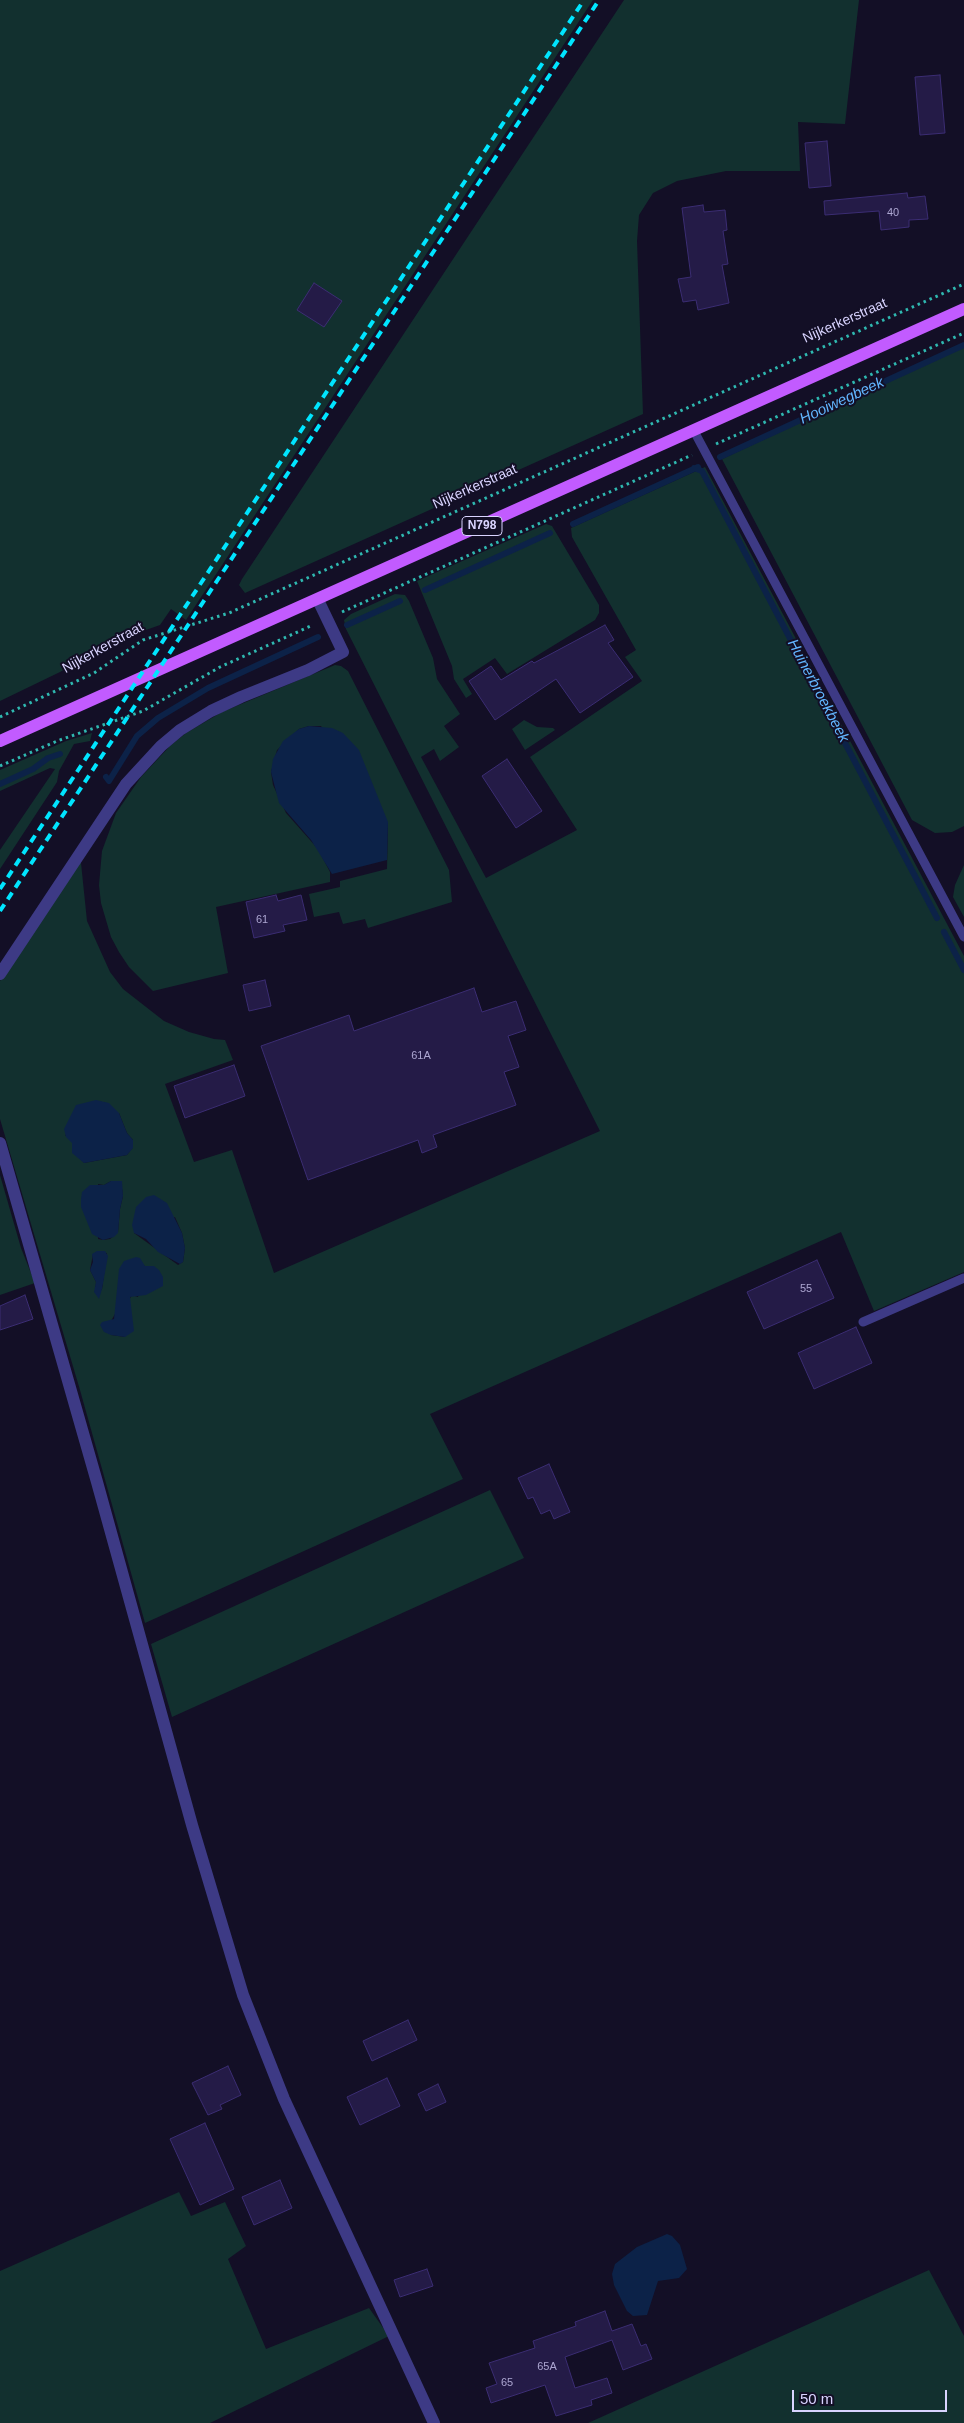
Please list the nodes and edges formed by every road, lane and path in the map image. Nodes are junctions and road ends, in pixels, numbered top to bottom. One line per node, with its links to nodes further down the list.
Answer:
1 (964, 284): 8 (path, Nijkerkerstraat)
2 (964, 308): 4 (main road, N798)
3 (964, 333): 5 (path)
4 (694, 430): 5 (lane); 6 (main road, N798)
5 (704, 449): 7 (path); 11 (lane)
6 (318, 600): 7 (street); 9 (main road, N798)
7 (327, 618): 10 (path); 12 (street)
8 (0, 717)
9 (0, 742)
10 (0, 766)
11 (964, 937)
12 (0, 974)
13 (0, 1143): 16 (street)
14 (964, 1278): 15 (lane)
15 (864, 1322)
16 (434, 2423)

